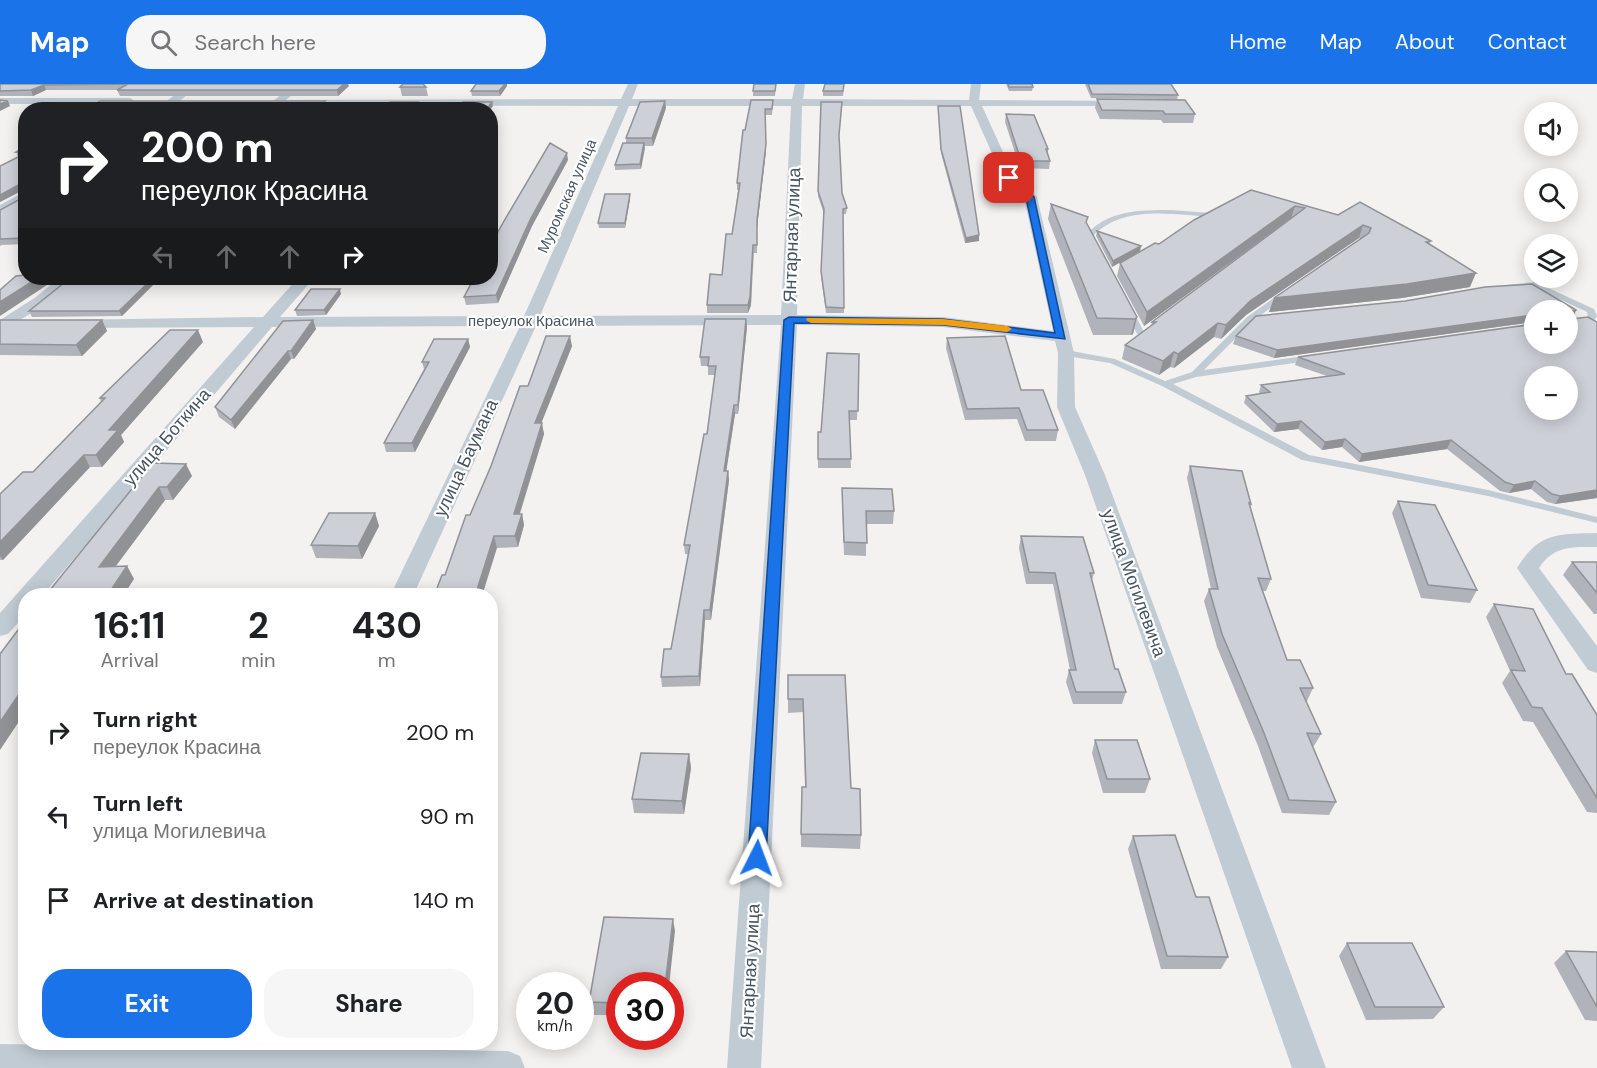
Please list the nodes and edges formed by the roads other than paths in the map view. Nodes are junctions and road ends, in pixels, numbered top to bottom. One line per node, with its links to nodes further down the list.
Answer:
1 (196, 84): 8 (street)
2 (299, 84): 11 (street)
3 (633, 84): 7 (street, Муромская улица)
4 (798, 93): 5 (street); 7 (street); 29 (street, Янтарная улица)
5 (975, 93): 13 (street); 39 (street, улица Могилевича)
6 (0, 101): 8 (street)
7 (627, 101): 12 (street); 30 (street, Муромская улица)
8 (172, 102): 9 (street)
9 (193, 102)
10 (257, 102): 11 (street)
11 (278, 102): 12 (street)
12 (457, 102)
13 (1133, 103)
14 (18, 200): 16 (street)
15 (1222, 209): 17 (lane)
16 (0, 211)
17 (1211, 215): 18 (lane); 19 (lane)
18 (1201, 221)
19 (1099, 255)
20 (57, 285): 35 (street)
21 (300, 285): 32 (street, улица Боткина)
22 (1296, 287): 28 (lane)
23 (1489, 289): 24 (lane)
24 (1568, 300)
25 (1125, 304): 37 (lane)
26 (1578, 305): 31 (lane)
27 (1274, 317): 28 (lane)
28 (1250, 319): 41 (lane)
29 (789, 320): 30 (street, переулок Красина); 39 (street, переулок Красина); 53 (street, Янтарная улица)
30 (530, 321): 32 (street, переулок Красина); 46 (street, улица Баумана)
31 (1578, 321)
32 (267, 322): 34 (street, переулок Красина); 45 (street, улица Боткина)
33 (32, 324): 35 (street)
34 (56, 324)
35 (3, 325)
36 (1151, 327): 37 (lane)
37 (1141, 334): 38 (lane)
38 (1134, 341)
39 (1064, 345): 42 (lane); 54 (street, улица Могилевича)
40 (1324, 356): 41 (lane)
41 (1195, 374): 42 (lane)
42 (1165, 384): 43 (lane)
43 (1597, 520)
44 (1597, 540): 49 (street)
45 (36, 588)
46 (405, 588)
47 (18, 608): 48 (street)
48 (0, 628)
49 (1597, 664)
50 (185, 1058): 51 (street); 52 (street)
51 (0, 1061)
52 (508, 1068)
53 (744, 1068)
54 (1310, 1068)

